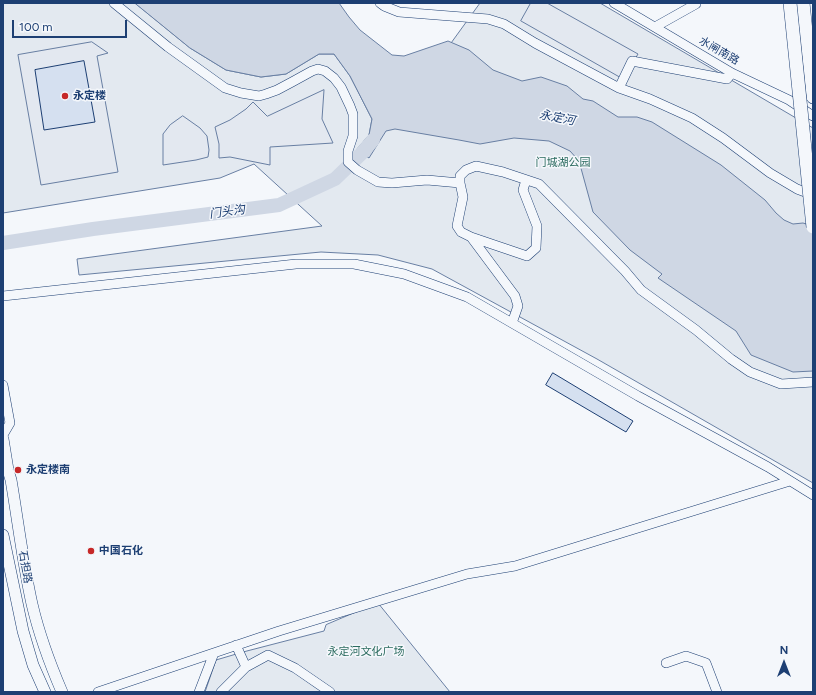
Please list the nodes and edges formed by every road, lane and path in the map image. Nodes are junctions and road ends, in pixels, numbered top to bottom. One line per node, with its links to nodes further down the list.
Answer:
1 (114, 3): 13 (street)
2 (380, 3): 9 (street)
3 (614, 3): 7 (street, 水闸南路)
4 (696, 3): 7 (street)
5 (790, 3): 15 (highway, bridge)
6 (803, 3): 10 (highway)
7 (655, 28): 8 (street, 水闸南路)
8 (732, 74): 9 (street); 11 (street, 水闸南路)
9 (618, 88): 14 (street)
10 (813, 97)
11 (813, 116)
12 (526, 180): 13 (street); 16 (street); 19 (street)
13 (460, 183): 16 (street)
14 (813, 195)
15 (813, 227)
16 (471, 237): 18 (street)
17 (3, 296): 18 (street)
18 (512, 323): 23 (street)
19 (813, 382)
20 (3, 385): 21 (street)
21 (3, 435)
22 (3, 439): 32 (main road, 石担路)
23 (790, 481): 24 (street); 27 (street)
24 (813, 496)
25 (3, 535): 26 (main road, 石担路)
26 (6, 568): 31 (main road, 石担路)
27 (236, 645): 28 (street); 30 (street)
28 (214, 653): 33 (street); 34 (street)
29 (666, 662): 37 (street)
30 (246, 667): 35 (street); 36 (street)
31 (45, 692)
32 (62, 692)
33 (98, 692)
34 (199, 692)
35 (221, 692)
36 (330, 692)
37 (718, 692)

